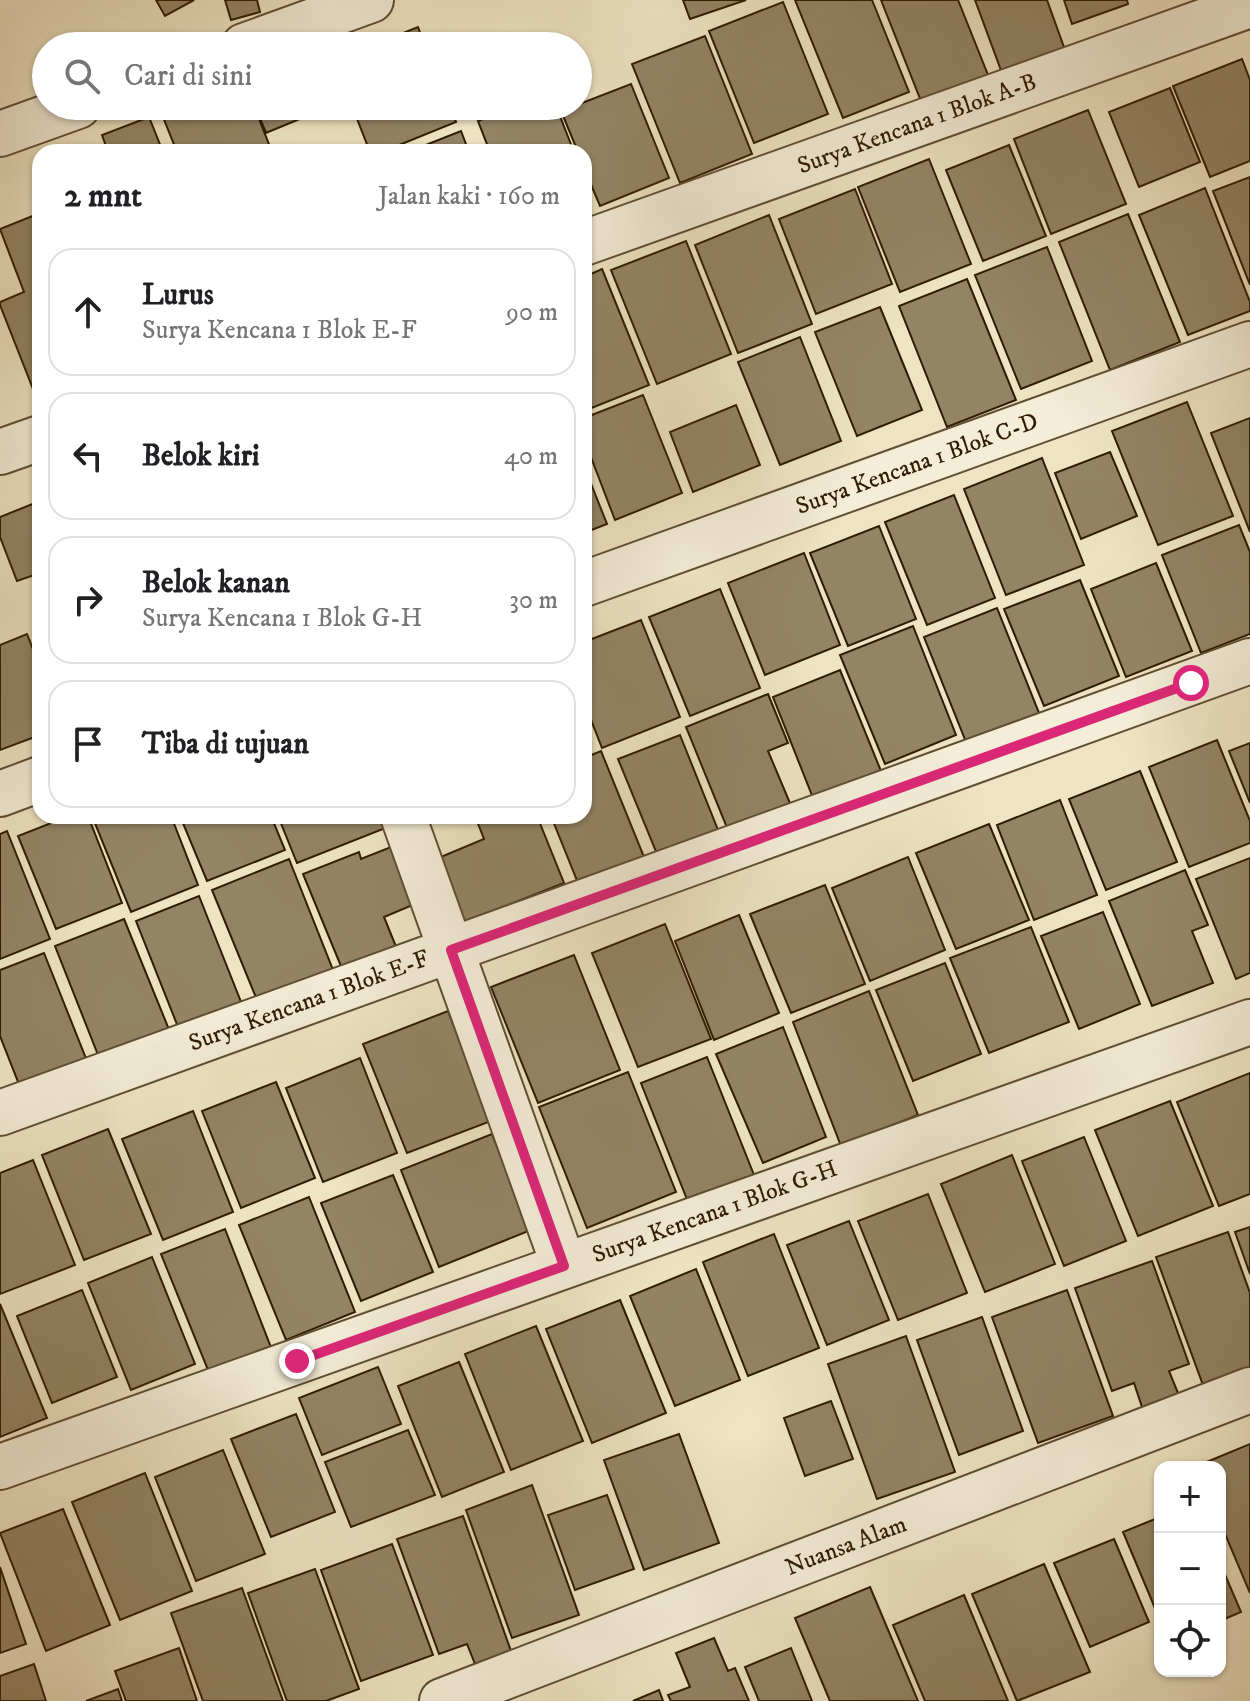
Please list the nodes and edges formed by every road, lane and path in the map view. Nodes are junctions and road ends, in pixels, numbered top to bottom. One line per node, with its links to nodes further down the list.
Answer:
1 (371, 0): 3 (street)
2 (1250, 5): 6 (street, Surya Kencana 1 Blok A-B)
3 (283, 32)
4 (39, 120): 5 (street)
5 (0, 134)
6 (592, 240)
7 (1250, 344): 10 (street, Surya Kencana 1 Blok C-D)
8 (32, 441): 9 (street)
9 (0, 452)
10 (592, 581)
11 (1250, 661): 15 (street, Surya Kencana 1 Blok E-F)
12 (32, 782): 13 (street)
13 (0, 794)
14 (406, 824): 15 (street)
15 (451, 950): 17 (street, Surya Kencana 1 Blok E-F); 18 (street)
16 (1250, 1022): 18 (street, Surya Kencana 1 Blok G-H)
17 (0, 1113)
18 (564, 1266): 20 (street, Surya Kencana 1 Blok G-H)
19 (1250, 1390): 21 (street, Nuansa Alam)
20 (0, 1467)
21 (442, 1701)

